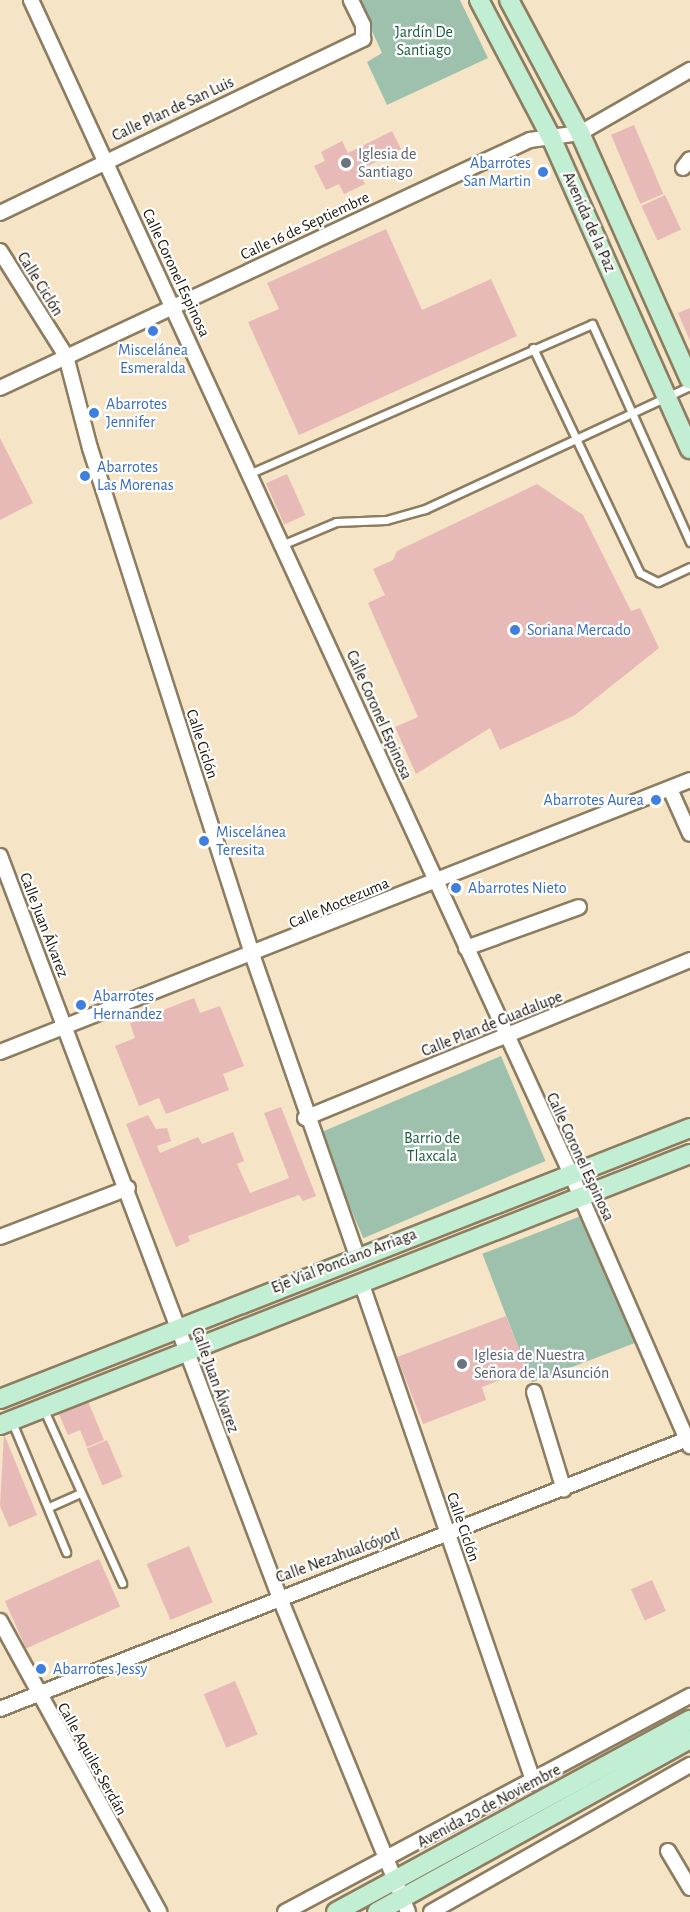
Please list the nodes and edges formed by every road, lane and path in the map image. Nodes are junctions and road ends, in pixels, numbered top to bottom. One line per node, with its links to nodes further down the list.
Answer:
1 (31, 0): 8 (street, Calle Coronel Espinosa)
2 (351, 0): 8 (street, Calle Plan de San Luis)
3 (479, 0): 7 (main road, Avenida de la Paz)
4 (509, 0): 6 (main road, Avenida de la Paz)
5 (690, 70): 6 (street, Calle 16 de Septiembre)
6 (580, 133): 7 (street, Calle 16 de Septiembre); 14 (main road, Avenida de la Paz)
7 (550, 135): 11 (street, Calle 16 de Septiembre); 17 (main road, Avenida de la Paz)
8 (104, 160): 9 (street, Calle Plan de San Luis); 11 (street, Calle Coronel Espinosa)
9 (0, 213)
10 (0, 251): 13 (street, Calle Ciclón)
11 (174, 306): 13 (street, Calle 16 de Septiembre); 21 (street, Calle Coronel Espinosa)
12 (533, 348): 18 (lane); 19 (lane); 21 (lane)
13 (66, 356): 16 (street, Calle 16 de Septiembre); 32 (street, Calle Ciclón)
14 (690, 380)
15 (690, 386): 17 (lane)
16 (0, 388)
17 (667, 396): 18 (lane); 20 (main road, Avenida de la Paz)
18 (632, 412): 19 (lane); 22 (lane)
19 (576, 439): 23 (lane); 24 (lane)
20 (690, 449)
21 (251, 473): 23 (street, Calle Coronel Espinosa)
22 (690, 542)
23 (284, 544): 29 (street, Calle Coronel Espinosa)
24 (690, 567)
25 (690, 780): 26 (street, Calle Moctezuma)
26 (670, 789): 27 (street); 29 (street, Calle Moctezuma)
27 (690, 834)
28 (0, 857): 34 (street, Calle Juan Álvarez)
29 (435, 881): 31 (street, Calle Coronel Espinosa); 32 (street, Calle Moctezuma)
30 (579, 907): 31 (street)
31 (466, 948): 35 (street, Calle Coronel Espinosa)
32 (253, 957): 34 (street, Calle Moctezuma); 37 (street, Calle Ciclón)
33 (690, 960): 35 (street, Calle Plan de Guadalupe)
34 (65, 1026): 36 (street, Calle Moctezuma); 41 (street, Calle Juan Álvarez)
35 (506, 1036): 37 (street, Calle Plan de Guadalupe); 40 (street, Calle Coronel Espinosa)
36 (0, 1052)
37 (305, 1118): 44 (street, Calle Ciclón)
38 (690, 1128): 40 (main road, Eje Vial Ponciano Arriaga)
39 (690, 1154): 42 (main road, Eje Vial Ponciano Arriaga)
40 (571, 1174): 42 (street, Calle Coronel Espinosa); 44 (main road, Eje Vial Ponciano Arriaga)
41 (128, 1188): 43 (street); 46 (street, Calle Juan Álvarez)
42 (582, 1197): 45 (main road, Eje Vial Ponciano Arriaga); 52 (street, Calle Coronel Espinosa)
43 (0, 1237)
44 (357, 1256): 46 (main road, Eje Vial Ponciano Arriaga)
45 (361, 1282): 47 (main road, Eje Vial Ponciano Arriaga); 56 (street, Calle Ciclón)
46 (178, 1326): 47 (street, Calle Juan Álvarez); 49 (main road, Eje Vial Ponciano Arriaga)
47 (186, 1349): 50 (main road, Eje Vial Ponciano Arriaga); 59 (street, Calle Juan Álvarez)
48 (534, 1392): 53 (street)
49 (0, 1399)
50 (43, 1407): 51 (main road, Eje Vial Ponciano Arriaga); 54 (lane)
51 (5, 1422): 55 (lane)
52 (689, 1441): 53 (street, Calle Nezahualcóyotl)
53 (564, 1490): 56 (street, Calle Nezahualcóyotl)
54 (80, 1493): 55 (lane); 58 (lane)
55 (50, 1508): 57 (lane)
56 (447, 1533): 59 (street, Calle Nezahualcóyotl); 67 (street, Calle Ciclón)
57 (66, 1552)
58 (122, 1583)
59 (279, 1596): 61 (street, Calle Nezahualcóyotl); 69 (street, Calle Juan Álvarez)
60 (0, 1621): 61 (street, Calle Aquiles Serdán)
61 (37, 1693): 63 (street, Calle Nezahualcóyotl); 73 (street, Calle Aquiles Serdán)
62 (690, 1696): 67 (street, Avenida 20 de Noviembre)
63 (0, 1709)
64 (690, 1720): 70 (main road, Avenida 20 de Noviembre)
65 (690, 1739): 72 (main road)
66 (690, 1765): 77 (street)
67 (534, 1783): 69 (street, Avenida 20 de Noviembre)
68 (668, 1851): 71 (street)
69 (387, 1859): 70 (street, Calle Juan Álvarez); 74 (street, Avenida 20 de Noviembre)
70 (396, 1880): 72 (street, Calle Juan Álvarez); 75 (main road, Avenida 20 de Noviembre)
71 (690, 1888)
72 (405, 1905): 76 (main road)
73 (159, 1912)
74 (285, 1912)
75 (336, 1912)
76 (377, 1912)
77 (432, 1912)

